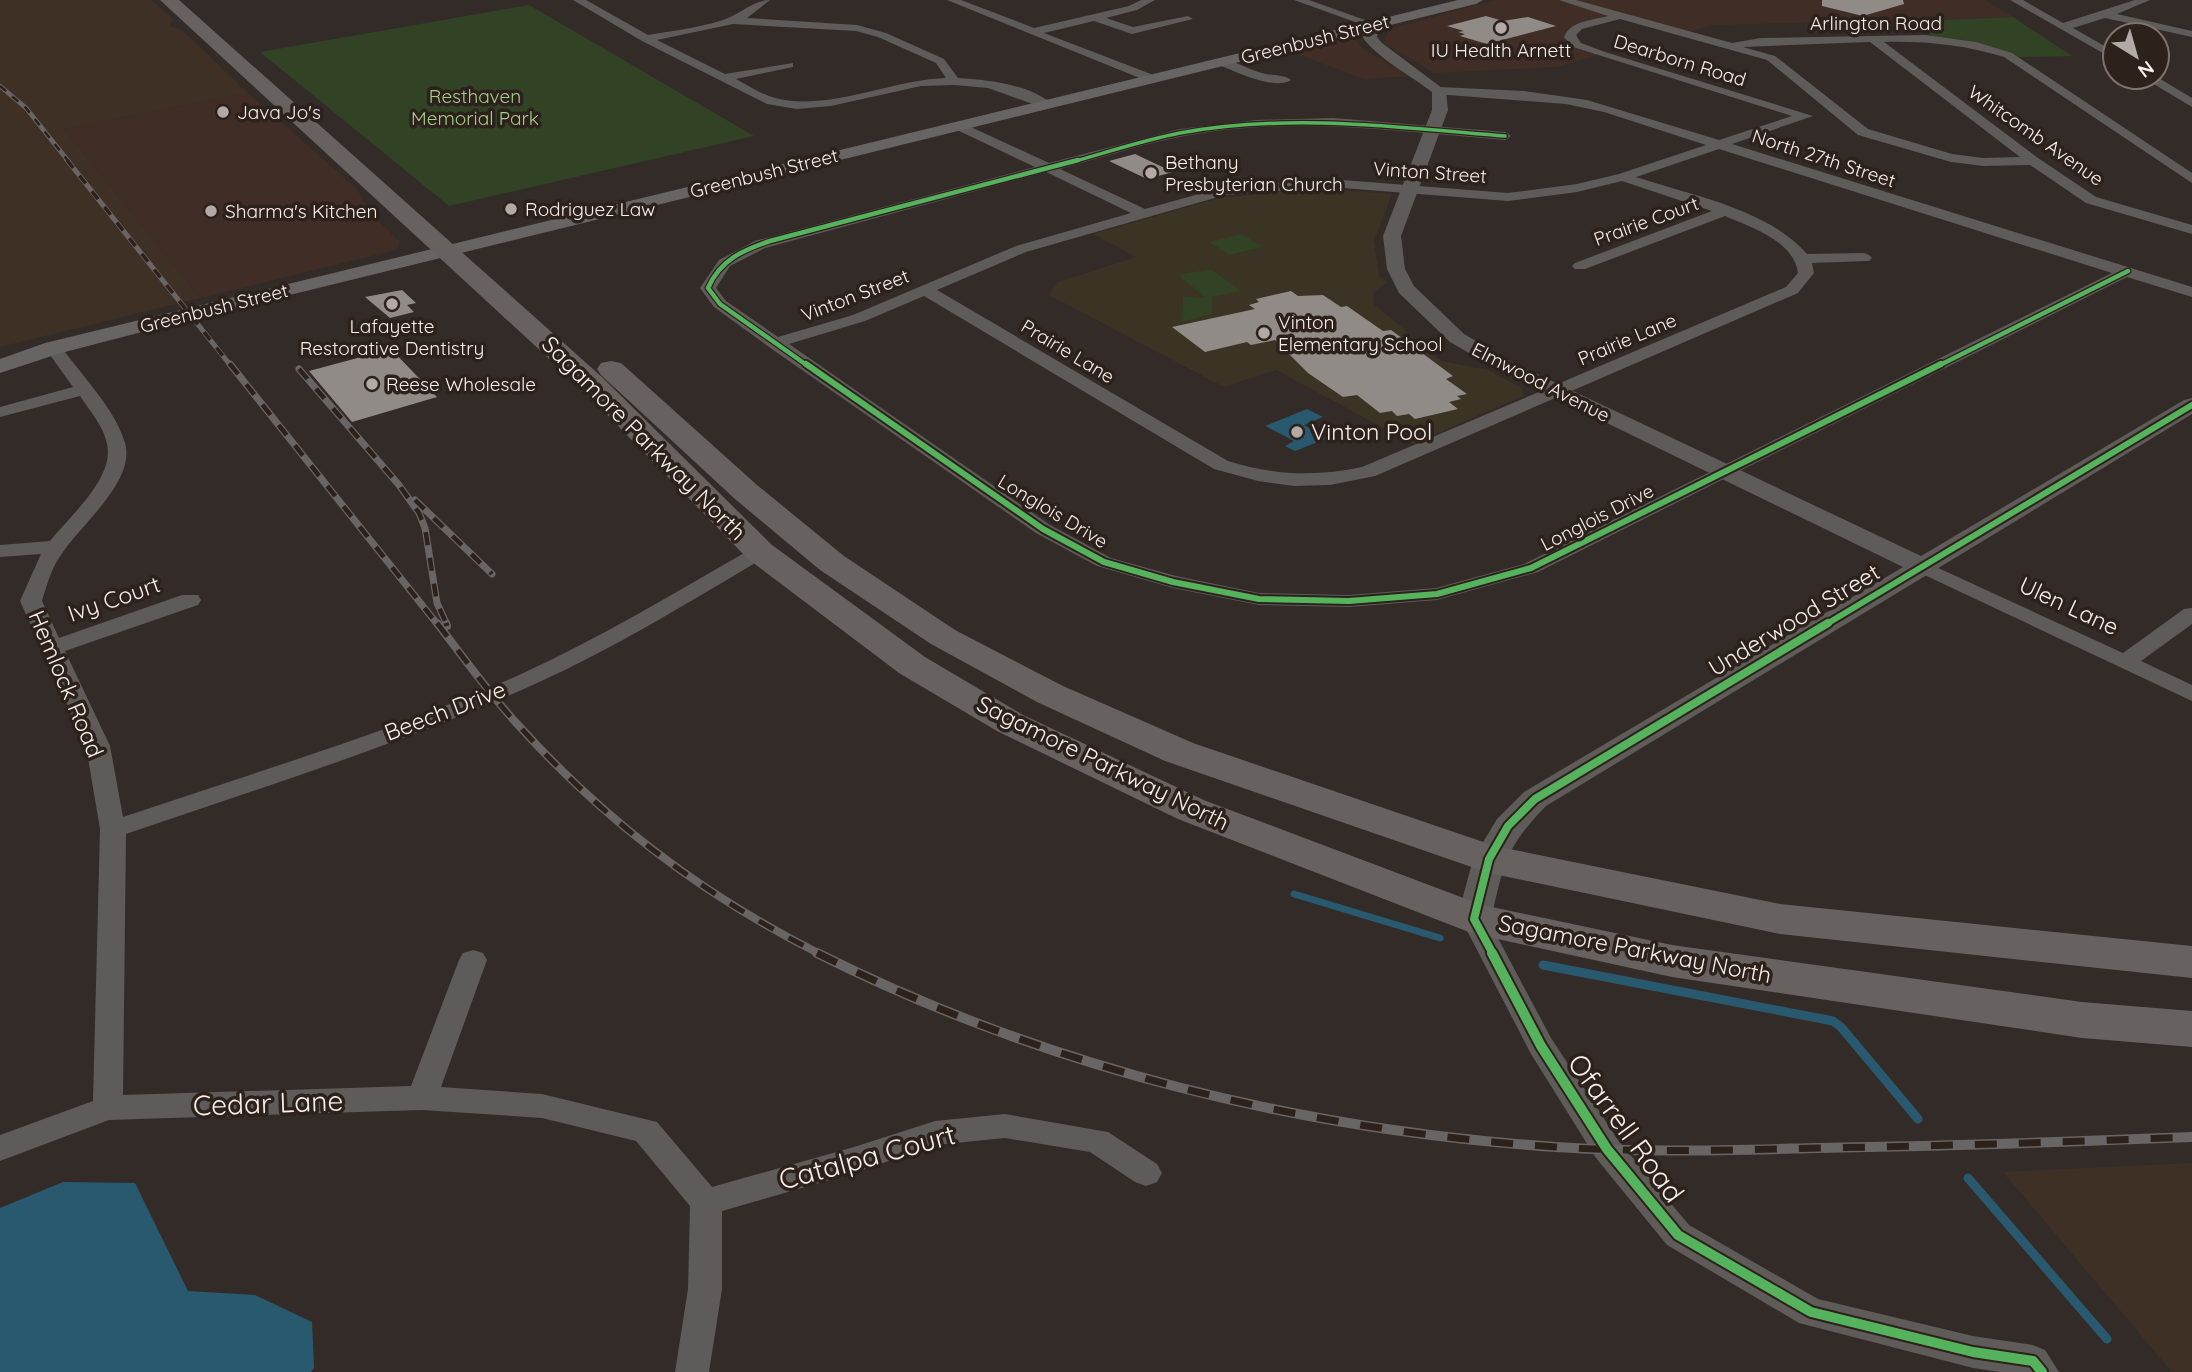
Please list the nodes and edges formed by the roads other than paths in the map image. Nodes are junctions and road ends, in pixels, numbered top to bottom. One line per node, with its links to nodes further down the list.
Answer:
1 (169, 0): 53 (main road, Sagamore Parkway North)
2 (189, 0): 53 (main road, Sagamore Parkway North)
3 (609, 0): 12 (street)
4 (765, 0): 18 (street)
5 (952, 0): 21 (street)
6 (1150, 0): 16 (street)
7 (1299, 0): 19 (street)
8 (1476, 0): 19 (main road, Greenbush Street)
9 (1564, 0): 15 (street)
10 (2015, 0): 20 (street)
11 (2146, 0): 14 (street)
12 (582, 2): 23 (street)
13 (1387, 8): 19 (main road)
14 (2104, 14): 20 (street); 22 (street)
15 (1620, 16): 25 (street); 40 (street, Dearborn Road)
16 (1097, 18): 17 (street); 21 (street)
17 (1188, 19)
18 (734, 21): 23 (street); 32 (street)
19 (1373, 25): 27 (main road, Greenbush Street); 35 (street)
20 (2063, 26): 26 (street)
21 (1033, 32): 30 (street)
22 (2192, 34)
23 (646, 38): 29 (street)
24 (1873, 39): 25 (street, Arlington Road); 45 (street, Whitcomb Avenue); 48 (street, Arlington Road)
25 (1731, 45): 39 (street)
26 (2101, 49)
27 (1221, 62): 30 (main road, Greenbush Street); 31 (street)
28 (789, 65): 29 (street)
29 (725, 78): 32 (street)
30 (1152, 79): 38 (main road, Greenbush Street)
31 (1285, 80)
32 (954, 81): 38 (street)
33 (2182, 83): 34 (street)
34 (2171, 87)
35 (1439, 91): 42 (street, Elmwood Avenue); 44 (street, North 27th Street)
36 (2171, 91): 37 (street)
37 (2192, 103)
38 (1047, 105): 41 (main road, Greenbush Street)
39 (1839, 115): 40 (street, Dearborn Road); 45 (street)
40 (1803, 116): 44 (street, Vinton Street)
41 (960, 126): 46 (street); 53 (main road, Greenbush Street)
42 (1432, 129): 43 (street, Longlois Drive); 46 (street, Longlois Drive); 49 (street, Elmwood Avenue)
43 (1505, 136)
44 (1720, 145): 47 (street, Vinton Street); 57 (street, North 27th Street)
45 (2034, 161): 52 (street, Whitcomb Avenue)
46 (1045, 167): 51 (street); 60 (street, Longlois Drive)
47 (1623, 177): 49 (street, Vinton Street); 50 (street)
48 (2192, 179)
49 (1409, 190): 51 (street, Vinton Street); 65 (street, Elmwood Avenue)
50 (1724, 212): 55 (street); 56 (street, Prairie Court)
51 (1142, 213): 58 (street, Vinton Street)
52 (2192, 230)
53 (460, 247): 61 (main road, Greenbush Street); 71 (main road, Sagamore Parkway North); 79 (main road, Sagamore Parkway North)
54 (1864, 258): 55 (street)
55 (1804, 259): 65 (street, Prairie Lane)
56 (1580, 266)
57 (2128, 271): 59 (street, North 27th Street); 68 (street, Longlois Drive)
58 (922, 290): 60 (street, Vinton Street); 65 (street, Prairie Lane)
59 (2192, 292)
60 (775, 343): 68 (street, Longlois Drive)
61 (53, 348): 62 (main road, Greenbush Street); 63 (main road, Greenbush Street); 64 (street, Hemlock Road)
62 (0, 356)
63 (0, 366)
64 (84, 390): 67 (street); 69 (street, Hemlock Road)
65 (1556, 392): 68 (street, Elmwood Avenue)
66 (2192, 404): 72 (street, Underwood Street)
67 (0, 412)
68 (1724, 470): 72 (street, Elmwood Avenue)
69 (55, 547): 70 (street); 75 (street, Hemlock Road)
70 (0, 551)
71 (760, 552): 78 (street, Beech Drive); 80 (main road, Sagamore Parkway North)
72 (1923, 567): 76 (street, Ulen Lane); 79 (street, Underwood Street)
73 (190, 600): 75 (street, Ivy Court)
74 (2192, 614): 76 (street)
75 (54, 647): 78 (street, Hemlock Road)
76 (2125, 662): 77 (street, Ulen Lane)
77 (2192, 694)
78 (113, 829): 85 (street, Hemlock Road)
79 (1489, 859): 80 (street, Underwood Street); 82 (main road, Sagamore Parkway North)
80 (1474, 919): 83 (main road, Sagamore Parkway North); 90 (street, Ofarrell Road)
81 (473, 960): 84 (street)
82 (2192, 962)
83 (2192, 1029)
84 (422, 1097): 85 (street, Cedar Lane); 88 (street, Cedar Lane)
85 (108, 1108): 86 (street, Cedar Lane)
86 (0, 1148)
87 (1146, 1173): 88 (street, Catalpa Court)
88 (706, 1202): 89 (street)
89 (692, 1372)
90 (2042, 1372)

